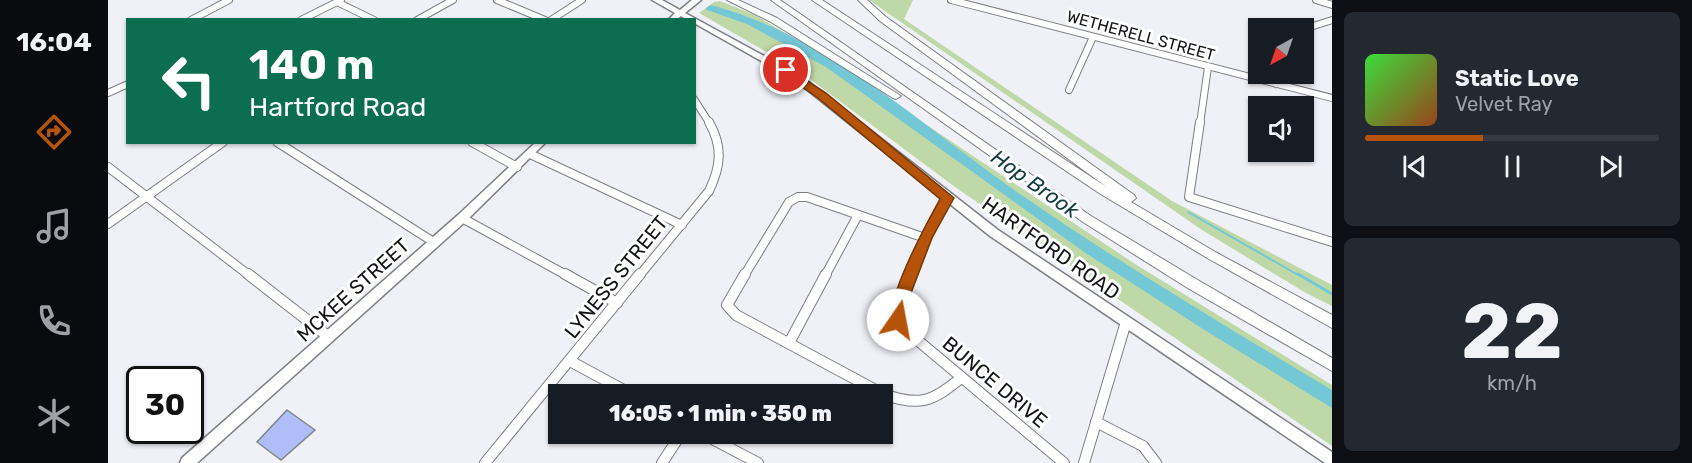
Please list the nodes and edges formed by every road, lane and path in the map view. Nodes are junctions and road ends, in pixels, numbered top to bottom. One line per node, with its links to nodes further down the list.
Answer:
1 (229, 0): 17 (street)
2 (453, 0): 20 (street)
3 (497, 0): 21 (street)
4 (582, 0): 22 (street)
5 (656, 0): 16 (main road, HARTFORD ROAD)
6 (697, 0): 16 (main road)
7 (731, 0): 42 (highway)
8 (775, 0): 42 (highway)
9 (816, 0): 54 (highway)
10 (862, 0): 54 (highway)
11 (951, 0): 14 (street, WETHERELL STREET)
12 (1316, 0): 15 (street)
13 (339, 1): 18 (street); 19 (street)
14 (961, 1): 28 (street, WETHERELL STREET)
15 (1332, 5)
16 (680, 12): 23 (main road); 24 (main road, HARTFORD ROAD)
17 (195, 18)
18 (305, 18)
19 (370, 18)
20 (421, 18)
21 (540, 18)
22 (554, 18)
23 (673, 18)
24 (690, 18)
25 (1332, 20): 27 (street)
26 (696, 21): 46 (main road, HARTFORD ROAD)
27 (1314, 26)
28 (1093, 37): 29 (street, WETHERELL STREET); 33 (street)
29 (1208, 67): 30 (street, WETHERELL STREET); 52 (street)
30 (1248, 77)
31 (1276, 84): 35 (street, WETHERELL STREET)
32 (126, 85): 34 (street)
33 (1069, 90)
34 (108, 93)
35 (1332, 98)
36 (696, 102): 50 (street, LYNESS STREET)
37 (220, 144): 45 (street)
38 (280, 144): 53 (street)
39 (476, 144): 44 (street)
40 (540, 144): 41 (main road, MCKEE STREET)
41 (530, 154): 44 (main road, MCKEE STREET); 50 (street)
42 (999, 159): 61 (highway)
43 (108, 167): 45 (street)
44 (517, 167): 48 (main road, MCKEE STREET)
45 (149, 197): 49 (street); 58 (street)
46 (947, 198): 51 (street, BUNCE DRIVE); 56 (main road, HARTFORD ROAD)
47 (858, 215): 51 (street); 59 (street); 59 (street)
48 (462, 218): 53 (main road, MCKEE STREET); 55 (street)
49 (108, 224)
50 (682, 225): 55 (street, LYNESS STREET)
51 (925, 238): 62 (street, BUNCE DRIVE)
52 (1332, 242)
53 (435, 243): 58 (main road, MCKEE STREET)
54 (1254, 279): 57 (highway)
55 (617, 303): 60 (street, LYNESS STREET)
56 (1126, 322): 64 (street); 67 (main road, HARTFORD ROAD)
57 (1332, 322)
58 (329, 337): 68 (main road, MCKEE STREET)
59 (789, 343): 62 (street)
60 (570, 361): 63 (street); 69 (street, LYNESS STREET)
61 (1332, 365)
62 (961, 378): 72 (street, BUNCE DRIVE)
63 (613, 384)
64 (1096, 422): 73 (street); 74 (street)
65 (674, 444): 70 (street)
66 (722, 444): 71 (street)
67 (1332, 460)
68 (187, 463)
69 (485, 463)
70 (662, 463)
71 (758, 463)
72 (1064, 463)
73 (1084, 463)
74 (1156, 463)

